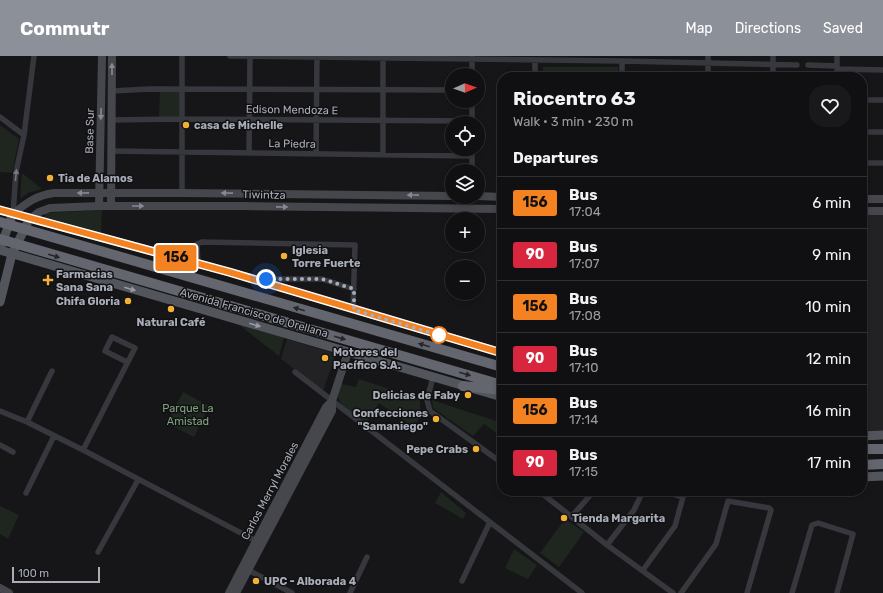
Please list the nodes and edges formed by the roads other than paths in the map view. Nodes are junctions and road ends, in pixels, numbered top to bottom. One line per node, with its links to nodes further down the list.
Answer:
1 (34, 56): 43 (street)
2 (102, 56): 54 (street, Base Sur, one-way to 54)
3 (112, 56): 31 (street, Base Sur, one-way to 3)
4 (182, 56): 26 (street)
5 (230, 56): 6 (street)
6 (250, 56): 7 (street); 27 (street)
7 (317, 56): 11 (street); 28 (street)
8 (708, 56): 15 (street)
9 (774, 56): 16 (street)
10 (837, 56): 19 (street)
11 (384, 58): 12 (street); 29 (street)
12 (472, 58): 13 (street)
13 (535, 60): 14 (street); 21 (street)
14 (622, 61): 15 (street); 22 (street)
15 (708, 63): 16 (street); 23 (street)
16 (773, 65): 17 (street); 24 (street)
17 (797, 65)
18 (808, 65): 19 (street)
19 (837, 68): 20 (street); 25 (street)
20 (883, 70)
21 (535, 72)
22 (622, 72)
23 (708, 72)
24 (773, 72)
25 (837, 72)
26 (182, 89): 27 (street); 31 (street); 35 (street)
27 (250, 89): 28 (street); 36 (street)
28 (317, 90): 29 (street); 38 (street)
29 (383, 90): 30 (street); 39 (street)
30 (445, 90)
31 (112, 91): 37 (street, Base Sur)
32 (867, 100): 33 (street)
33 (883, 100)
34 (0, 117): 43 (street)
35 (182, 119): 36 (street, Edison Mendoza E); 37 (street, Edison Mendoza E); 45 (street)
36 (250, 119): 38 (street, Edison Mendoza E); 46 (street)
37 (112, 120): 44 (street, Base Sur)
38 (316, 120): 39 (street, Edison Mendoza E); 47 (street)
39 (383, 121): 40 (street, Edison Mendoza E); 48 (street)
40 (445, 122)
41 (867, 132): 42 (street)
42 (883, 132)
43 (24, 135): 68 (street, one-way to 43)
44 (112, 151): 45 (street, La Piedra); 55 (street, Base Sur)
45 (182, 153): 46 (street, La Piedra); 56 (street)
46 (249, 153): 47 (street, La Piedra)
47 (316, 154): 48 (street, La Piedra)
48 (383, 155): 49 (street, La Piedra)
49 (445, 156)
50 (472, 156): 53 (street)
51 (867, 163): 52 (street)
52 (883, 163)
53 (472, 164)
54 (100, 193): 55 (street, Tiwintza); 62 (street, Base Sur); 68 (street, Tiwintza, one-way to 68)
55 (111, 193): 56 (street, Tiwintza); 63 (street, Base Sur)
56 (182, 193): 57 (street, Tiwintza, one-way to 56)
57 (445, 196)
58 (485, 196): 59 (street)
59 (497, 197)
60 (867, 199): 61 (street)
61 (883, 199)
62 (99, 206): 63 (street, Tiwintza); 69 (street, Tiwintza)
63 (111, 206): 64 (street, Tiwintza, one-way to 64)
64 (497, 209)
65 (0, 210): 68 (main road)
66 (867, 211): 67 (street)
67 (883, 211)
68 (13, 214): 69 (main road); 70 (main road)
69 (30, 219): 71 (main road); 74 (main road)
70 (4, 223): 71 (highway, Avenida Francisco de Orellana); 72 (main road)
71 (24, 229): 73 (main road); 82 (highway, Avenida Francisco de Orellana, one-way to 71)
72 (1, 245): 73 (highway, Avenida Francisco de Orellana)
73 (14, 249): 77 (main road); 79 (main road, Avenida Francisco de Orellana, one-way to 79); 86 (highway, Avenida Francisco de Orellana, one-way to 86)
74 (198, 264): 75 (main road); 76 (street)
75 (252, 279): 76 (street); 78 (main road)
76 (354, 289): 78 (street)
77 (0, 302)
78 (354, 310): 80 (main road)
79 (348, 352): 85 (main road, Avenida Francisco de Orellana); 90 (street, Carlos Merryl Morales)
80 (497, 352)
81 (127, 362): 81 (street); 99 (street)
82 (497, 366)
83 (52, 371): 92 (street)
84 (295, 372): 90 (street)
85 (433, 377): 87 (main road, Avenida Francisco de Orellana); 101 (street)
86 (497, 384)
87 (463, 386): 88 (highway); 89 (main road, Avenida Francisco de Orellana)
88 (497, 389)
89 (497, 396)
90 (332, 401): 113 (street); 114 (street, Carlos Merryl Morales)
91 (0, 411): 92 (street)
92 (27, 422): 94 (street)
93 (883, 435): 95 (main road)
94 (54, 436): 99 (street); 107 (street)
95 (867, 436)
96 (0, 445): 100 (street)
97 (883, 448): 98 (highway)
98 (867, 449)
99 (83, 450): 106 (street)
100 (13, 452)
101 (497, 459)
102 (883, 464): 103 (highway)
103 (867, 465)
104 (867, 476): 105 (main road)
105 (883, 476)
106 (138, 480): 114 (street); 116 (street)
107 (26, 492)
108 (546, 496): 112 (street)
109 (590, 496): 112 (street)
110 (641, 496): 115 (street)
111 (680, 496): 119 (street)
112 (572, 516): 115 (street)
113 (490, 522): 120 (street); 127 (street)
114 (259, 542): 118 (street, Carlos Merryl Morales)
115 (607, 545): 119 (street)
116 (98, 552)
117 (367, 557): 126 (street)
118 (246, 569): 123 (street, Carlos Merryl Morales); 124 (street, Carlos Merryl Morales); 125 (street)
119 (643, 570): 128 (street)
120 (462, 581)
121 (0, 588): 122 (street)
122 (9, 593)
123 (229, 593)
124 (236, 593)
125 (292, 593)
126 (350, 593)
127 (582, 593)
128 (674, 593)
129 (681, 593): 130 (street)
130 (746, 593)
131 (792, 593): 132 (street)
132 (837, 593)

